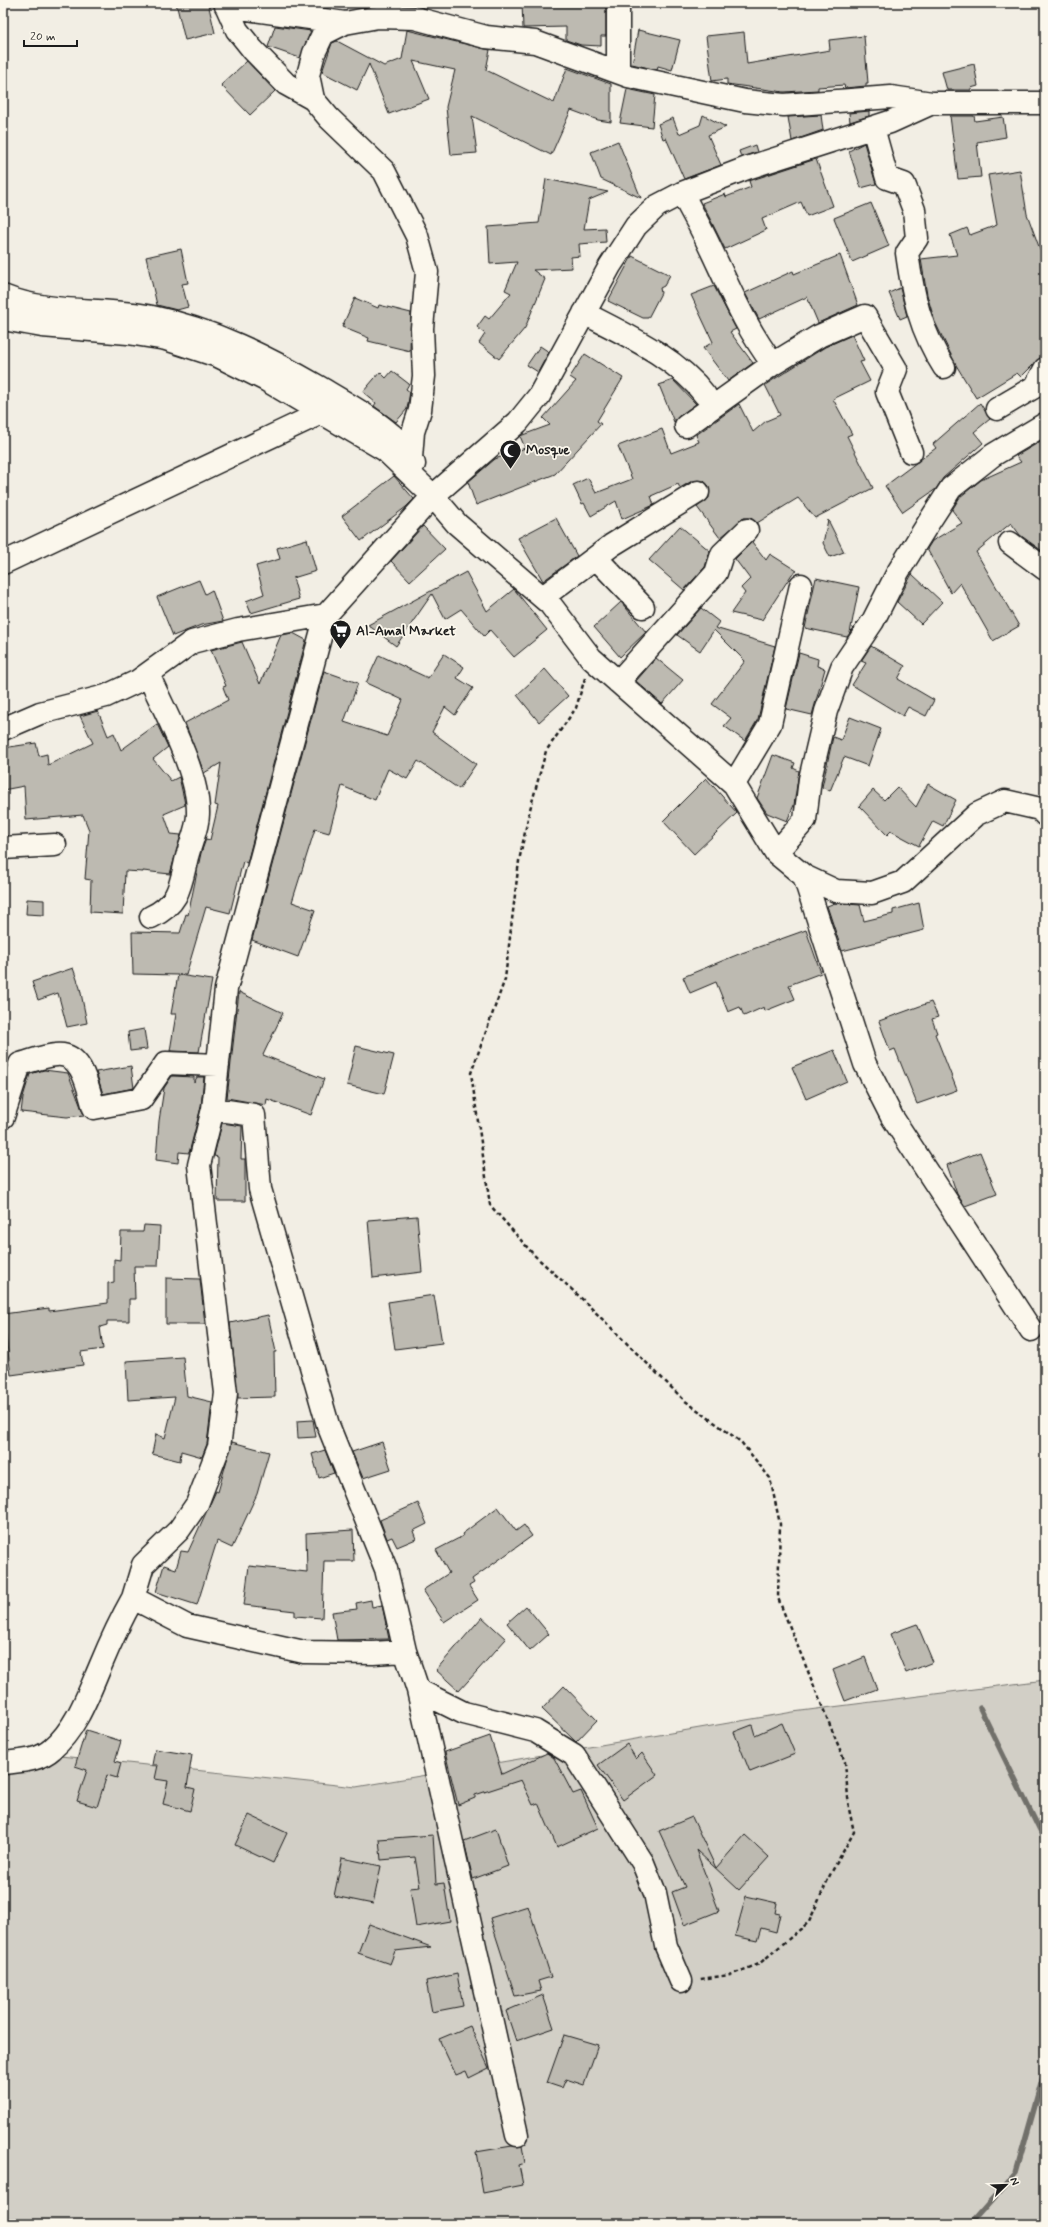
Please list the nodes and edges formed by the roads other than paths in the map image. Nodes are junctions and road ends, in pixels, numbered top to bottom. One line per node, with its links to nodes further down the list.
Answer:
1 (618, 3): 4 (street)
2 (225, 4): 3 (street); 5 (street)
3 (345, 23): 4 (street); 5 (street)
4 (618, 72): 6 (street)
5 (313, 99): 22 (street)
6 (932, 103): 7 (street); 8 (street)
7 (1045, 103)
8 (873, 128): 9 (street); 14 (street)
9 (682, 193): 11 (street); 13 (street)
10 (3, 296): 17 (street)
11 (584, 313): 16 (street); 24 (street)
12 (3, 319): 17 (street)
13 (773, 364): 20 (street); 21 (street)
14 (944, 367)
15 (1045, 369): 18 (street)
16 (705, 395)
17 (327, 404): 22 (street); 24 (street); 28 (street)
18 (997, 409)
19 (1045, 424): 41 (street)
20 (686, 426)
21 (911, 452)
22 (411, 458): 24 (street)
23 (698, 492): 27 (street)
24 (433, 496): 31 (street); 33 (street)
25 (747, 530): 35 (street)
26 (1010, 543): 29 (street)
27 (596, 558): 31 (street); 32 (street)
28 (3, 564)
29 (1045, 569)
30 (800, 585): 37 (street)
31 (543, 597): 35 (street)
32 (643, 607)
33 (326, 615): 34 (street); 44 (street)
34 (148, 674): 36 (street); 43 (street)
35 (618, 682): 37 (street)
36 (3, 729)
37 (734, 784): 41 (street)
38 (1045, 815): 42 (street)
39 (55, 845): 40 (street)
40 (3, 848)
41 (776, 853): 42 (street)
42 (804, 876): 47 (street)
43 (151, 917)
44 (218, 1065): 45 (street); 46 (street)
45 (213, 1109): 48 (street); 49 (street)
46 (3, 1117)
47 (1031, 1330)
48 (133, 1598): 49 (street); 51 (street)
49 (406, 1651): 50 (street)
50 (418, 1690): 52 (street); 53 (street)
51 (3, 1763)
52 (681, 1981)
53 (518, 2135)

